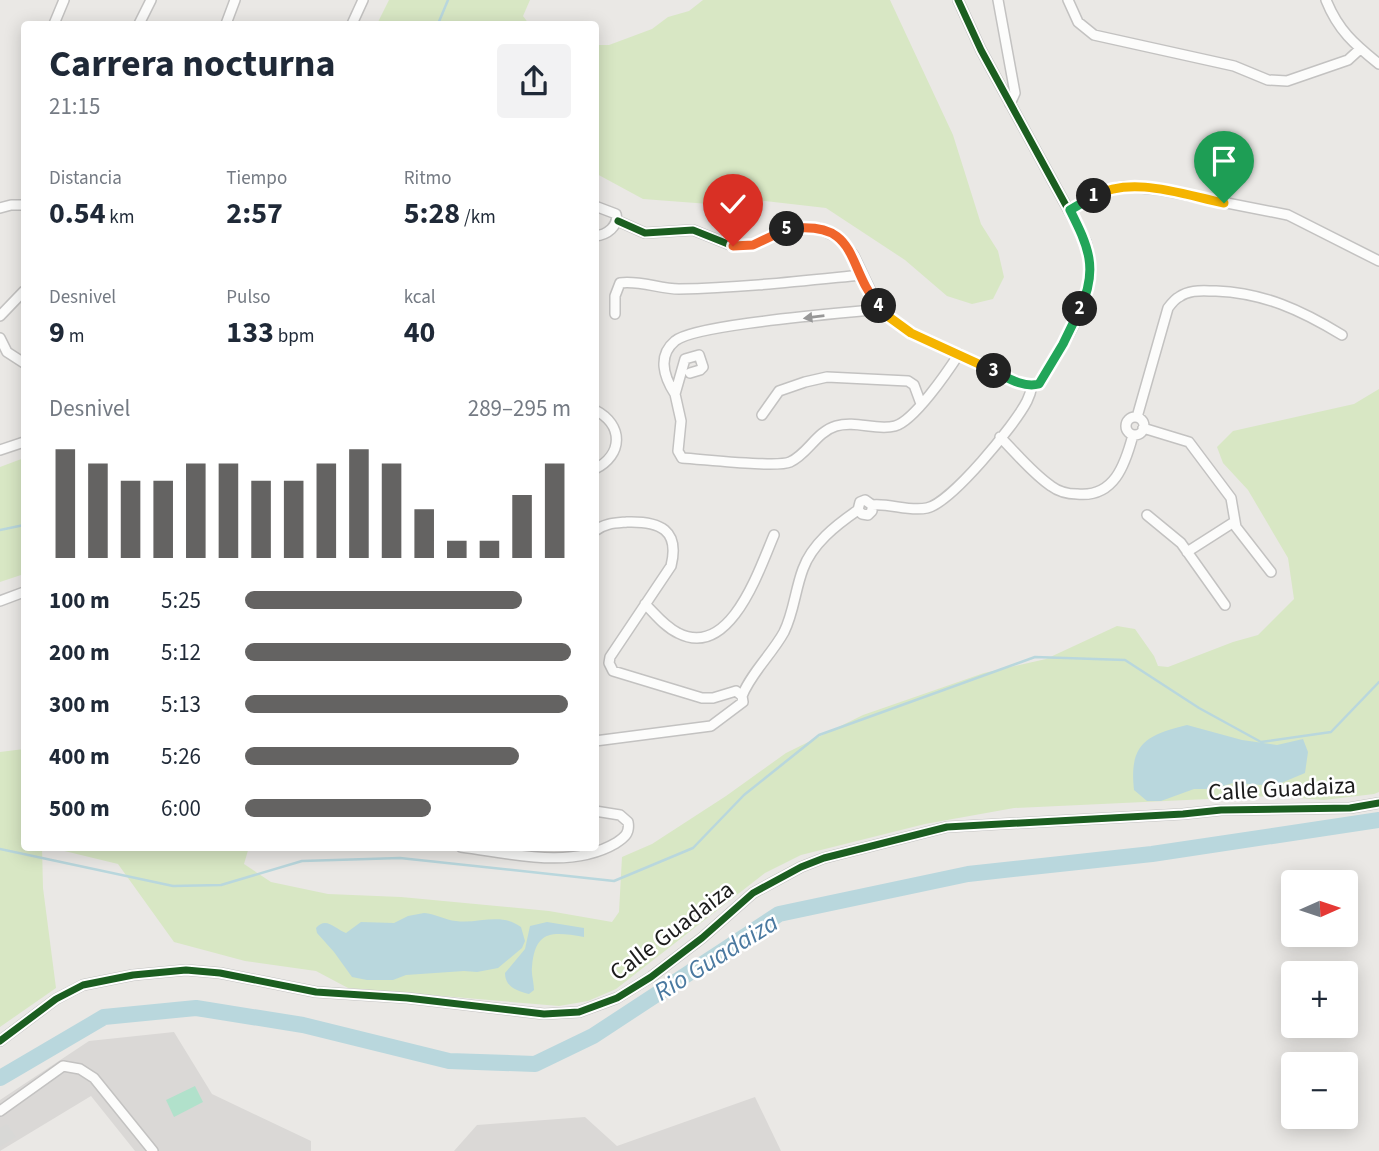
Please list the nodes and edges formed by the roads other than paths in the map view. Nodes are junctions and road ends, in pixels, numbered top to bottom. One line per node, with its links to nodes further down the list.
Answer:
1 (64, 0): 9 (street)
2 (150, 0): 10 (street)
3 (235, 0): 11 (street)
4 (363, 0): 12 (street)
5 (958, 0): 15 (street)
6 (998, 0): 15 (street)
7 (1068, 0): 13 (street)
8 (1326, 0): 13 (street)
9 (55, 21)
10 (140, 21)
11 (227, 21)
12 (353, 21)
13 (1360, 49): 14 (street)
14 (1379, 64)
15 (1010, 104): 19 (street)
16 (21, 205): 17 (street)
17 (0, 208)
18 (599, 208): 20 (street)
19 (1070, 210): 22 (street); 33 (street)
20 (618, 221): 21 (street); 23 (street)
21 (599, 235)
22 (1379, 261)
23 (861, 275): 25 (street); 26 (street)
24 (21, 294): 27 (street)
25 (882, 309): 30 (street); 34 (street, one-way to 34)
26 (615, 314)
27 (0, 316)
28 (1342, 335): 38 (street)
29 (0, 338): 31 (street)
30 (959, 354): 33 (street); 35 (street)
31 (21, 361)
32 (690, 373): 34 (street)
33 (1032, 386): 41 (street)
34 (675, 394): 35 (street)
35 (921, 404): 37 (street)
36 (599, 413): 44 (street)
37 (762, 415)
38 (1137, 417): 39 (street); 40 (street)
39 (1143, 428): 40 (street); 46 (street)
40 (1133, 435): 41 (street)
41 (1000, 438): 55 (street)
42 (21, 444): 43 (street)
43 (0, 450)
44 (599, 466)
45 (1147, 515): 49 (street)
46 (1234, 522): 49 (street); 50 (street)
47 (599, 529): 53 (street)
48 (774, 535): 53 (street)
49 (1187, 552): 54 (street)
50 (1271, 572)
51 (21, 593): 52 (street)
52 (0, 601)
53 (645, 604): 55 (street)
54 (1225, 605)
55 (742, 696): 56 (street)
56 (599, 740)
57 (1379, 803): 62 (street, Calle Guadaiza)
58 (599, 812): 59 (street)
59 (599, 850)
60 (495, 851): 61 (street)
61 (597, 851)
62 (0, 1041)
63 (0, 1111): 64 (street)
64 (153, 1151)

